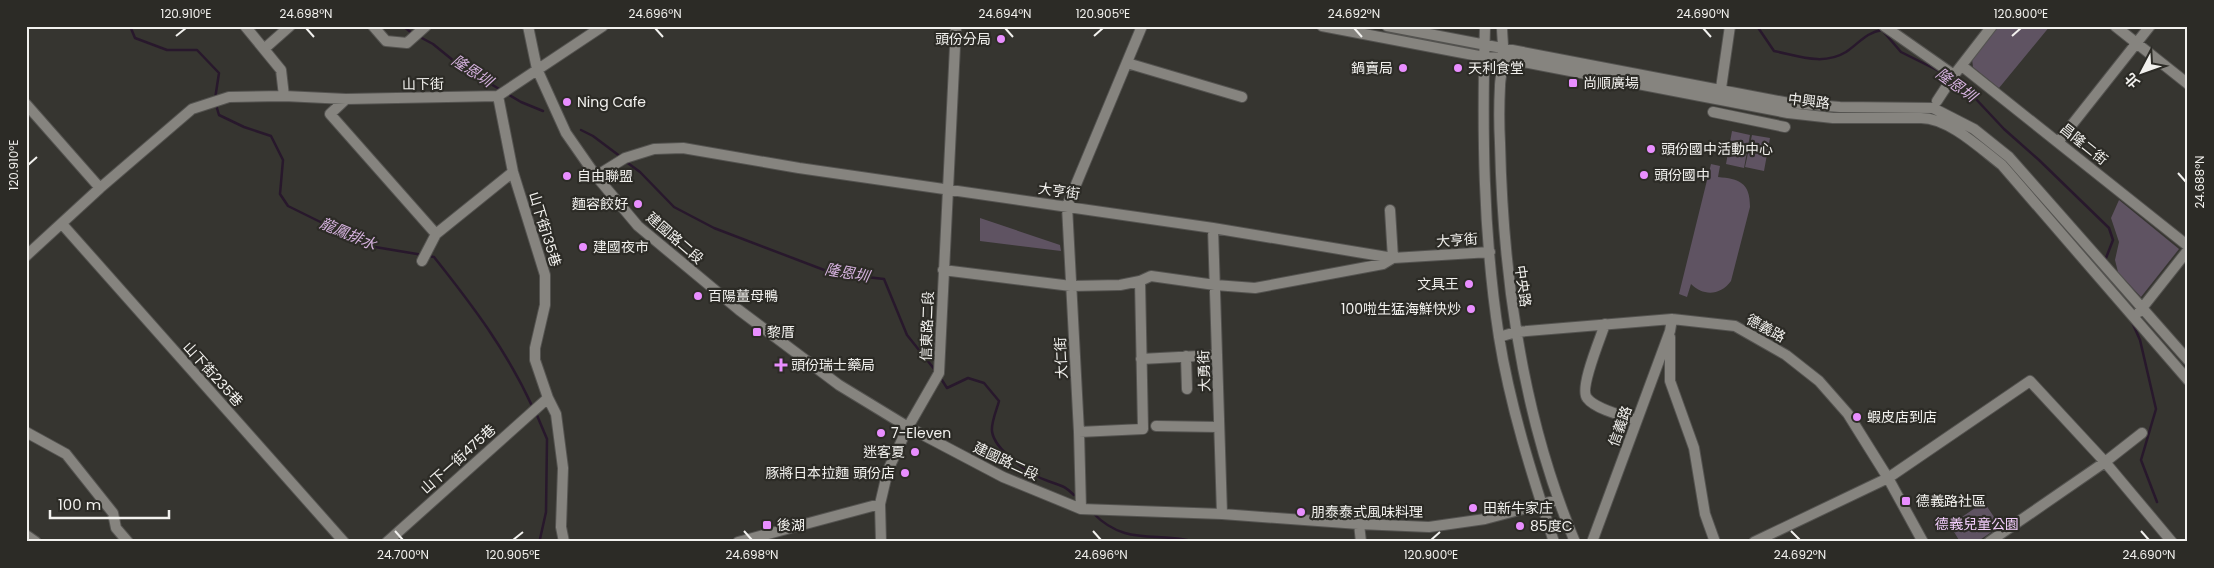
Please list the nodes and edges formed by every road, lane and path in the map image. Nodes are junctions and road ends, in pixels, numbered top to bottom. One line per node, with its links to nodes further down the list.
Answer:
1 (245, 26): 21 (street)
2 (290, 26): 21 (street)
3 (373, 26): 18 (street)
4 (528, 26): 26 (street, 建國路二段)
5 (603, 26): 26 (street)
6 (956, 26): 43 (street, 信東路二段)
7 (1142, 26): 24 (street)
8 (1322, 26): 17 (street, 中興路)
9 (1387, 26): 20 (street, 中興路)
10 (1485, 26): 20 (street, 中央路)
11 (1502, 26): 22 (street, 中央路)
12 (1730, 26): 29 (street)
13 (1884, 26): 27 (street)
14 (1992, 26): 25 (street)
15 (2115, 26): 19 (street)
16 (2150, 26): 19 (street)
17 (1382, 31): 23 (street, 中興路)
18 (416, 35)
19 (2136, 43): 28 (street); 39 (street)
20 (1484, 44): 22 (street, 中興路); 23 (street, 中央路)
21 (264, 49): 31 (street)
22 (1503, 54): 23 (street, 中興路); 29 (street, 中興路); 34 (street, 中興路); 64 (street, 中央路)
23 (1484, 57): 51 (street, 中央路)
24 (1127, 63): 32 (street); 44 (street)
25 (1962, 66): 27 (street); 39 (street, 昌隆二街)
26 (537, 69): 30 (street); 41 (street, 建國路二段)
27 (1954, 76): 35 (street)
28 (2188, 84)
29 (1721, 89): 34 (street); 59 (street, 中興路)
30 (502, 93): 33 (street, 山下街); 40 (street, 山下街135巷)
31 (284, 96): 33 (street, 山下街); 42 (street, 山下街)
32 (1242, 97)
33 (346, 99): 48 (street)
34 (1719, 100): 60 (street, 中興路)
35 (1937, 101)
36 (26, 104): 42 (street)
37 (1713, 112): 38 (street)
38 (1785, 127)
39 (2059, 142): 49 (street, 昌隆二街)
40 (513, 172): 48 (street); 72 (street, 山下街135巷)
41 (596, 176): 43 (street, 大亨街); 75 (street, 建國路二段)
42 (100, 188): 46 (street)
43 (948, 189): 44 (street, 大亨街); 55 (street, 信東路二段)
44 (1068, 206): 47 (street, 大亨街); 57 (street, 大仁街)
45 (1390, 210): 53 (street)
46 (62, 224): 52 (street); 92 (street, 山下街235巷)
47 (1213, 228): 53 (street, 大亨街); 58 (street, 大勇街)
48 (436, 234): 54 (street)
49 (2188, 246)
50 (2188, 250): 59 (street)
51 (1490, 252): 53 (street, 大亨街); 65 (street, 中央路)
52 (26, 256)
53 (1393, 258): 58 (street)
54 (423, 260)
55 (943, 270): 57 (street); 75 (street, 信東路二段)
56 (1140, 281): 57 (street); 58 (street); 68 (street)
57 (1071, 286): 78 (street, 大仁街)
58 (1215, 286): 66 (street, 大勇街)
59 (2142, 307): 60 (street); 69 (street, 中興路)
60 (2134, 318): 70 (street, 中興路)
61 (1672, 319): 62 (street, 德義路); 63 (street, 信義路); 81 (street, 德義路)
62 (1605, 324): 64 (street, 德義路); 73 (street)
63 (1670, 331): 73 (street, 信義路); 100 (street)
64 (1516, 332): 65 (street, 德義路); 82 (street, 中央路)
65 (1499, 337): 84 (street, 中央路)
66 (1217, 355): 67 (street); 76 (street, 大勇街)
67 (1186, 356): 68 (street); 71 (street)
68 (1141, 359): 78 (street)
69 (2188, 360)
70 (2188, 380)
71 (1187, 389)
72 (545, 401): 93 (street, 山下一街475巷); 94 (street, 山下街135巷)
73 (1636, 420): 99 (street, 信義路)
74 (1156, 426): 76 (street)
75 (908, 427): 83 (street, 信東路二段); 85 (street, 建國路二段)
76 (1219, 427): 86 (street, 大勇街)
77 (26, 432): 91 (street)
78 (1079, 432): 85 (street, 大仁街)
79 (2142, 432): 80 (street)
80 (2105, 462): 81 (street); 103 (street); 104 (street)
81 (1888, 478): 101 (street); 102 (street, 德義路)
82 (1558, 500): 84 (street, 建國路二段); 98 (street, 中央路)
83 (880, 504): 89 (street); 95 (street, 信東路二段)
84 (1542, 505): 87 (street, 建國路二段); 97 (street, 中央路)
85 (1081, 509): 86 (street, 建國路二段)
86 (1222, 514): 87 (street, 建國路二段)
87 (1360, 524): 96 (street)
88 (26, 535): 90 (street)
89 (743, 541)
90 (36, 542)
91 (128, 542)
92 (344, 542)
93 (387, 542)
94 (564, 542)
95 (881, 542)
96 (1361, 542)
97 (1554, 542)
98 (1575, 542)
99 (1592, 542)
100 (1715, 542)
101 (1754, 542)
102 (1923, 542)
103 (1989, 542)
104 (2172, 542)

